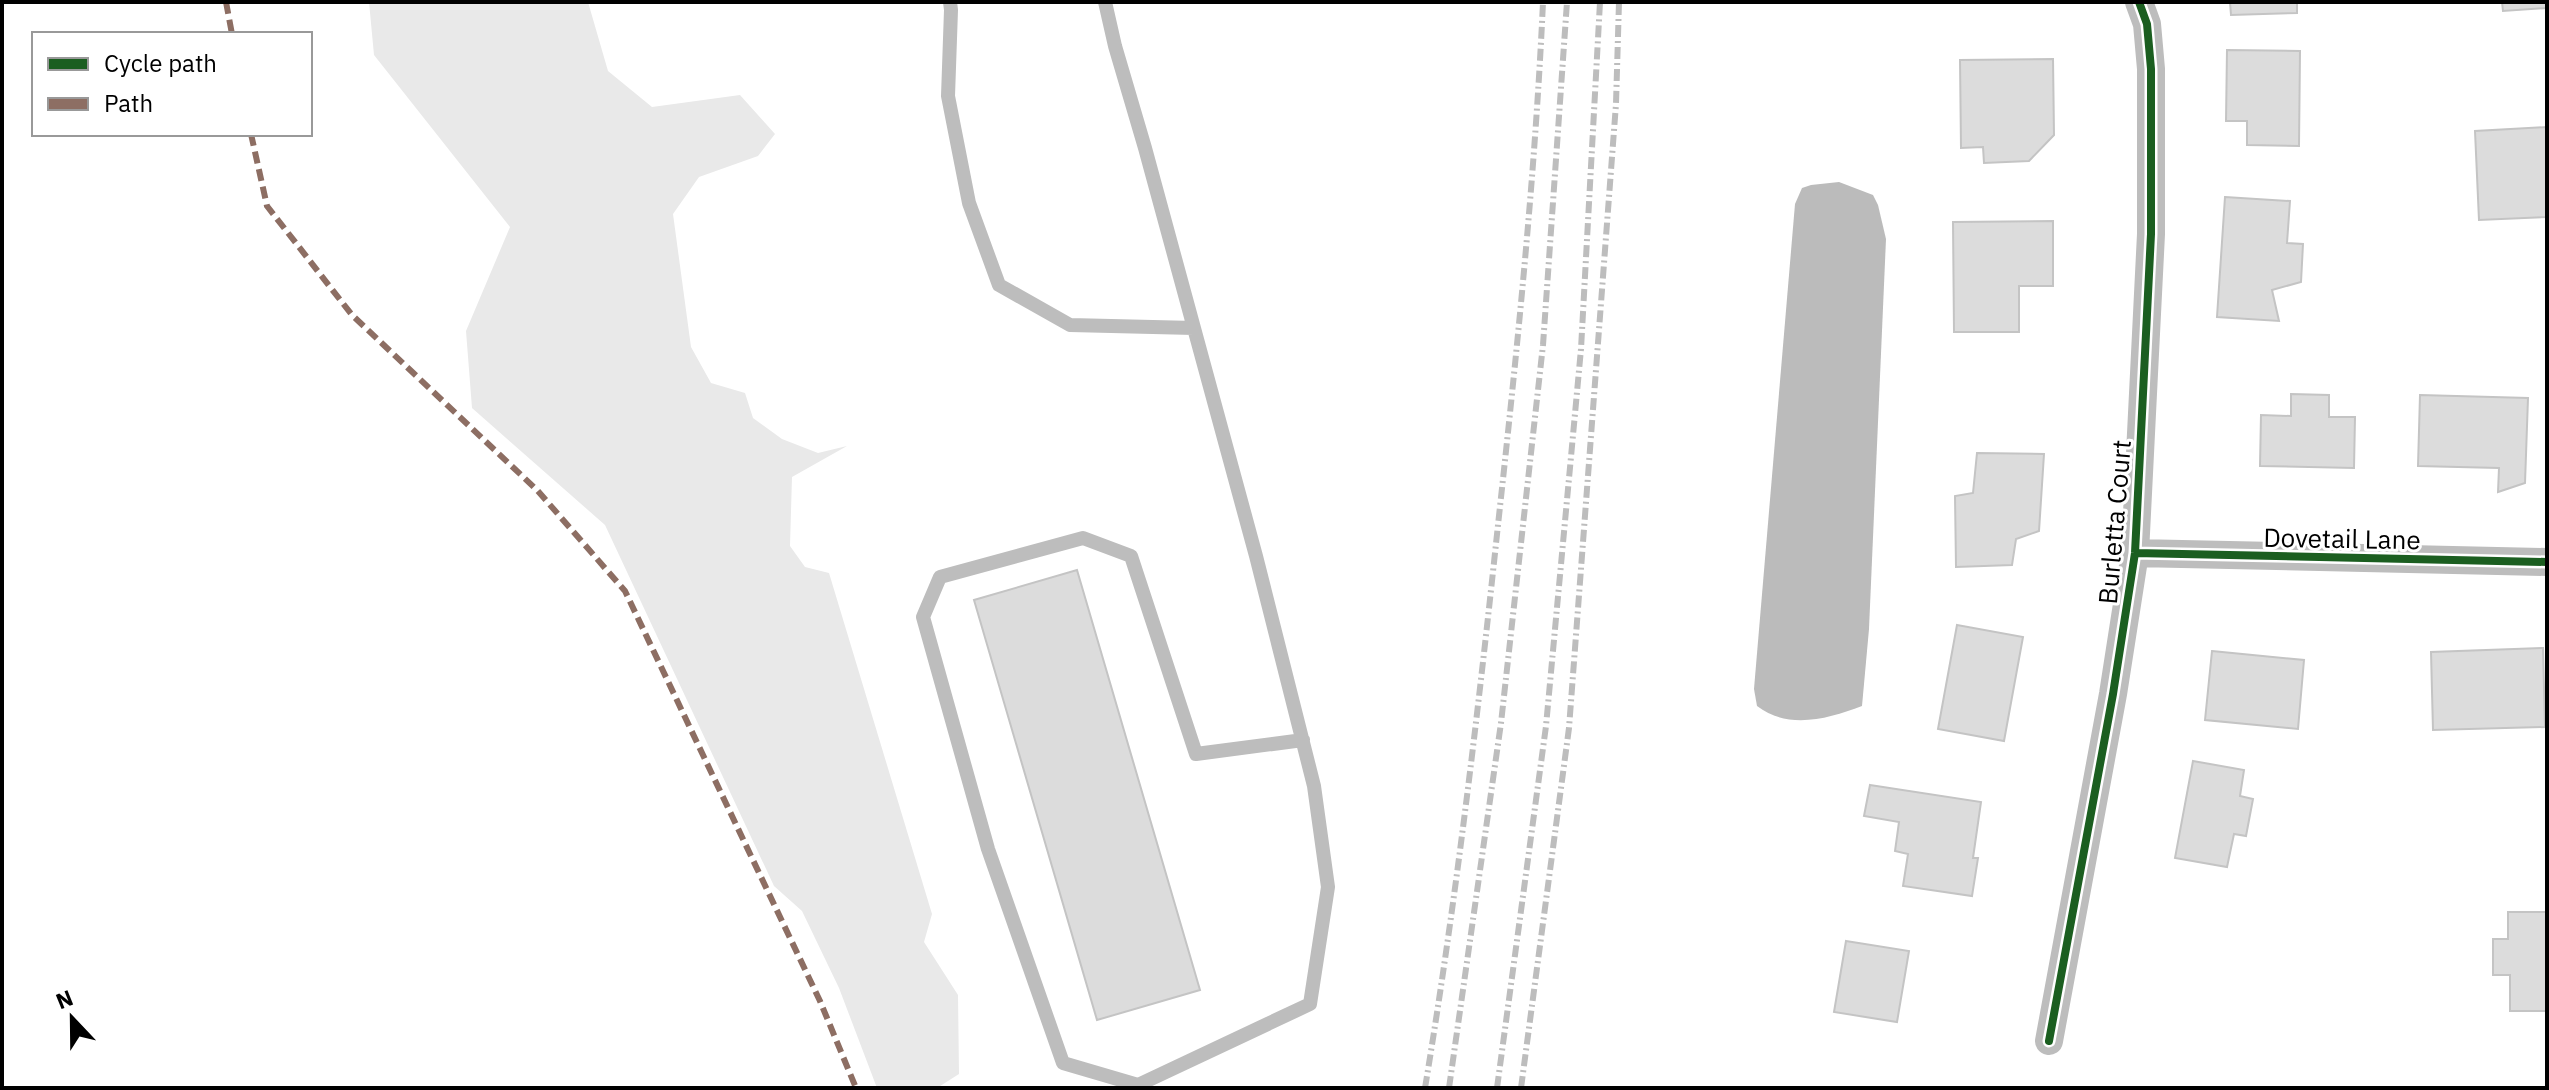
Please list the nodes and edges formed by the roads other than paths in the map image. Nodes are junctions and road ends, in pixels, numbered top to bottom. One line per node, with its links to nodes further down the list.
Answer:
1 (950, 2): 4 (lane)
2 (1105, 2): 4 (lane)
3 (2139, 2): 5 (street, Burletta Court)
4 (1194, 328): 7 (lane)
5 (2135, 553): 6 (street, Dovetail Lane); 8 (street, Burletta Court)
6 (2547, 562)
7 (1303, 740): 7 (lane)
8 (2049, 1041)

